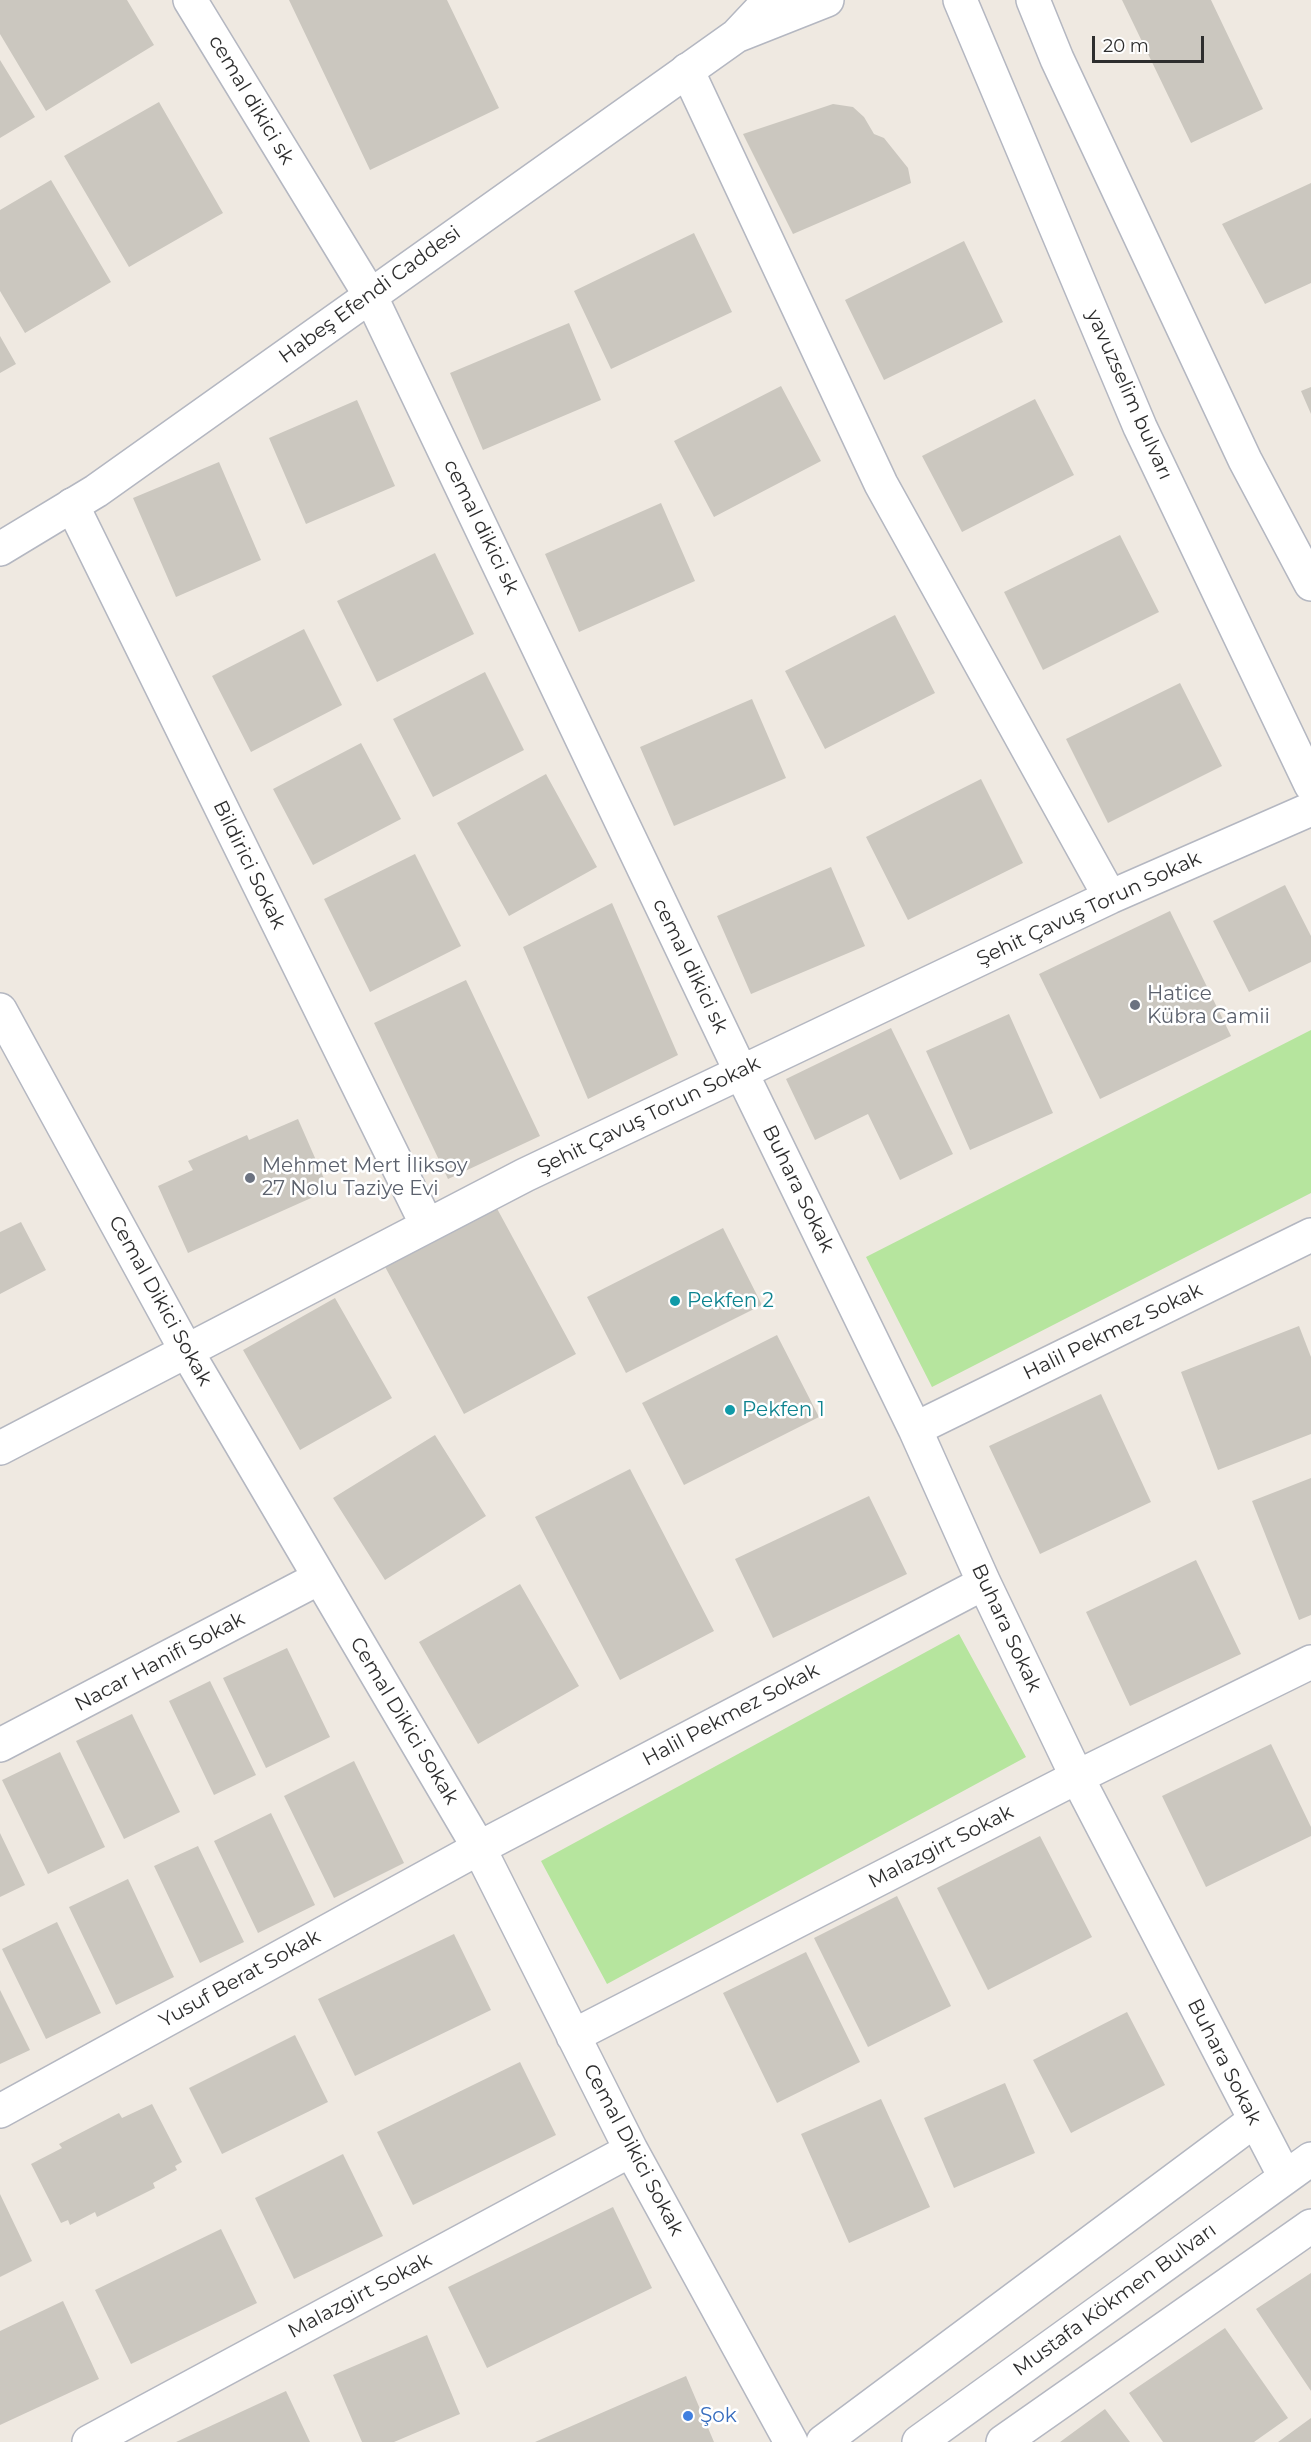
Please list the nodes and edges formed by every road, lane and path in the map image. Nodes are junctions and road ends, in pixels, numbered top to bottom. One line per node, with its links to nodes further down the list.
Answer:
1 (190, 0): 8 (street, cemal dikici sk)
2 (770, 0): 6 (street, Habeş Efendi Caddesi)
3 (827, 0): 6 (street, Habeş Efendi Caddesi)
4 (960, 0): 12 (street, yavuzselim bulvarı)
5 (1033, 0): 11 (street)
6 (736, 36): 7 (street, Habeş Efendi Caddesi)
7 (687, 70): 8 (street, Habeş Efendi Caddesi); 14 (street)
8 (370, 295): 9 (street, Habeş Efendi Caddesi); 16 (street, cemal dikici sk)
9 (72, 506): 10 (street, Habeş Efendi Caddesi); 17 (street, Bildirici Sokak)
10 (0, 549)
11 (1310, 580)
12 (1311, 785)
13 (1311, 809): 14 (street, Şehit Çavuş Torun Sokak)
14 (1110, 897): 16 (street, Şehit Çavuş Torun Sokak)
15 (0, 1010): 19 (street, Cemal Dikici Sokak)
16 (741, 1072): 17 (street, Şehit Çavuş Torun Sokak); 20 (street, Buhara Sokak)
17 (427, 1225): 19 (street, Şehit Çavuş Torun Sokak)
18 (1311, 1235): 20 (street, Halil Pekmez Sokak)
19 (187, 1352): 21 (street, Şehit Çavuş Torun Sokak); 22 (street, Cemal Dikici Sokak)
20 (915, 1429): 23 (street, Buhara Sokak)
21 (0, 1448)
22 (320, 1578): 25 (street, Nacar Hanifi Sokak); 27 (street, Cemal Dikici Sokak)
23 (984, 1583): 26 (street, Buhara Sokak); 27 (street, Halil Pekmez Sokak)
24 (1311, 1662): 26 (street, Malazgirt Sokak)
25 (3, 1738)
26 (1077, 1777): 28 (street, Malazgirt Sokak); 30 (street, Buhara Sokak)
27 (479, 1848): 28 (street, Cemal Dikici Sokak); 29 (street, Yusuf Berat Sokak)
28 (573, 2036): 31 (street, Cemal Dikici Sokak)
29 (0, 2111)
30 (1255, 2120): 33 (street, Buhara Sokak); 37 (street)
31 (631, 2150): 35 (street, Malazgirt Sokak); 36 (street, Cemal Dikici Sokak)
32 (1311, 2159): 33 (street, Mustafa Kökmen Bulvarı)
33 (1285, 2178): 38 (street, Mustafa Kökmen Bulvarı)
34 (1311, 2226): 39 (street)
35 (89, 2442)
36 (790, 2442)
37 (823, 2442)
38 (919, 2442)
39 (1003, 2442)

